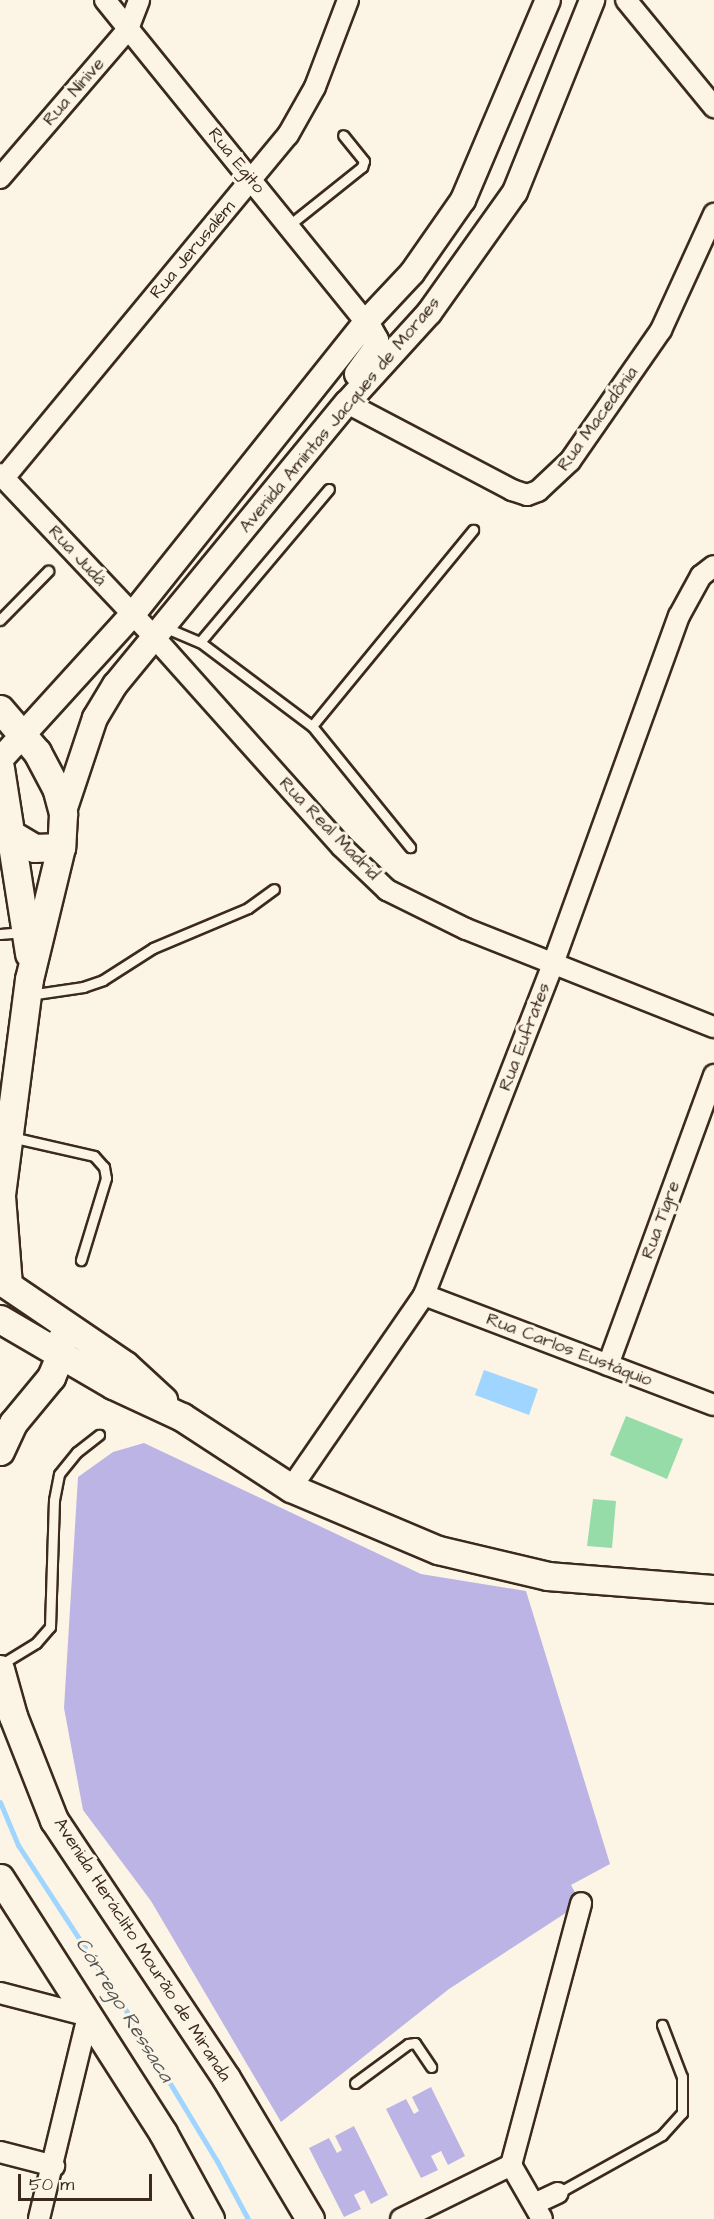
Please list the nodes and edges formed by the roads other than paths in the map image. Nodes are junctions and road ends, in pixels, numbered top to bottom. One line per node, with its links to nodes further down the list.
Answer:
1 (105, 0): 7 (street, Rua Egito)
2 (139, 0): 7 (street, Rua Nínive)
3 (348, 0): 11 (street, Rua Jerusalém)
4 (548, 0): 14 (street, Avenida Amintas Jacques de Moraes)
5 (592, 0): 15 (street, Avenida Amintas Jacques de Moraes)
6 (626, 0): 8 (street)
7 (128, 28): 10 (street, Rua Nínive); 11 (street, Rua Egito)
8 (714, 107)
9 (343, 135): 13 (lane)
10 (0, 178)
11 (250, 180): 13 (street, Rua Egito); 16 (street, Rua Jerusalém)
12 (714, 214): 15 (street, Rua Macedônia)
13 (288, 226): 14 (street, Rua Egito)
14 (366, 322): 15 (street); 21 (street, Avenida Amintas Jacques de Moraes)
15 (347, 403): 23 (street, Avenida Amintas Jacques de Moraes)
16 (2, 476): 21 (street, Rua Judá)
17 (328, 489): 24 (lane)
18 (473, 530): 26 (lane)
19 (714, 566): 37 (street, Rua Eufrates)
20 (48, 571): 22 (lane)
21 (133, 614): 23 (street, Rua Judá); 27 (street, Avenida Amintas Jacques de Moraes)
22 (0, 620)
23 (159, 632): 24 (lane); 30 (street, Avenida Amintas Jacques de Moraes); 37 (street, Rua Real Madrid)
24 (200, 642): 26 (lane)
25 (0, 709): 27 (main road)
26 (312, 726): 33 (lane)
27 (23, 734): 28 (street, Avenida Amintas Jacques de Moraes); 30 (main road)
28 (0, 760)
29 (0, 768): 31 (main road)
30 (63, 814): 32 (main road)
31 (11, 834): 32 (main road); 35 (main road)
32 (61, 847): 38 (main road)
33 (410, 847)
34 (274, 889): 38 (lane)
35 (27, 932): 36 (lane); 38 (main road)
36 (0, 934)
37 (554, 961): 39 (street, Rua Real Madrid); 46 (street, Rua Eufrates)
38 (29, 984): 41 (main road)
39 (714, 1027)
40 (714, 1075): 50 (street, Rua Tigre)
41 (6, 1097): 42 (main road)
42 (9, 1136): 43 (main road); 44 (lane)
43 (1, 1189): 45 (main road)
44 (81, 1260)
45 (4, 1282): 47 (main road)
46 (424, 1295): 50 (street, Rua Carlos Eustáquio); 55 (street, Rua Eufrates)
47 (52, 1315): 49 (main road); 52 (main road)
48 (0, 1320): 49 (main road)
49 (60, 1356): 52 (main road); 54 (main road)
50 (608, 1365): 51 (street, Rua Carlos Eustáquio)
51 (714, 1405)
52 (182, 1417): 55 (main road)
53 (99, 1435): 57 (lane)
54 (0, 1451)
55 (291, 1488): 56 (main road)
56 (714, 1589)
57 (0, 1667): 72 (main road, Avenida Heráclito Mourão de Miranda)
58 (0, 1878): 61 (main road)
59 (581, 1902): 66 (street)
60 (0, 1993): 61 (street)
61 (88, 2016): 67 (street); 71 (main road)
62 (662, 2025): 68 (lane)
63 (431, 2067): 64 (lane)
64 (355, 2083)
65 (0, 2152): 67 (street)
66 (511, 2165): 69 (street); 73 (street)
67 (54, 2166): 70 (street)
68 (558, 2193): 69 (street)
69 (538, 2211)
70 (39, 2219)
71 (210, 2219)
72 (310, 2219)
73 (401, 2219)

